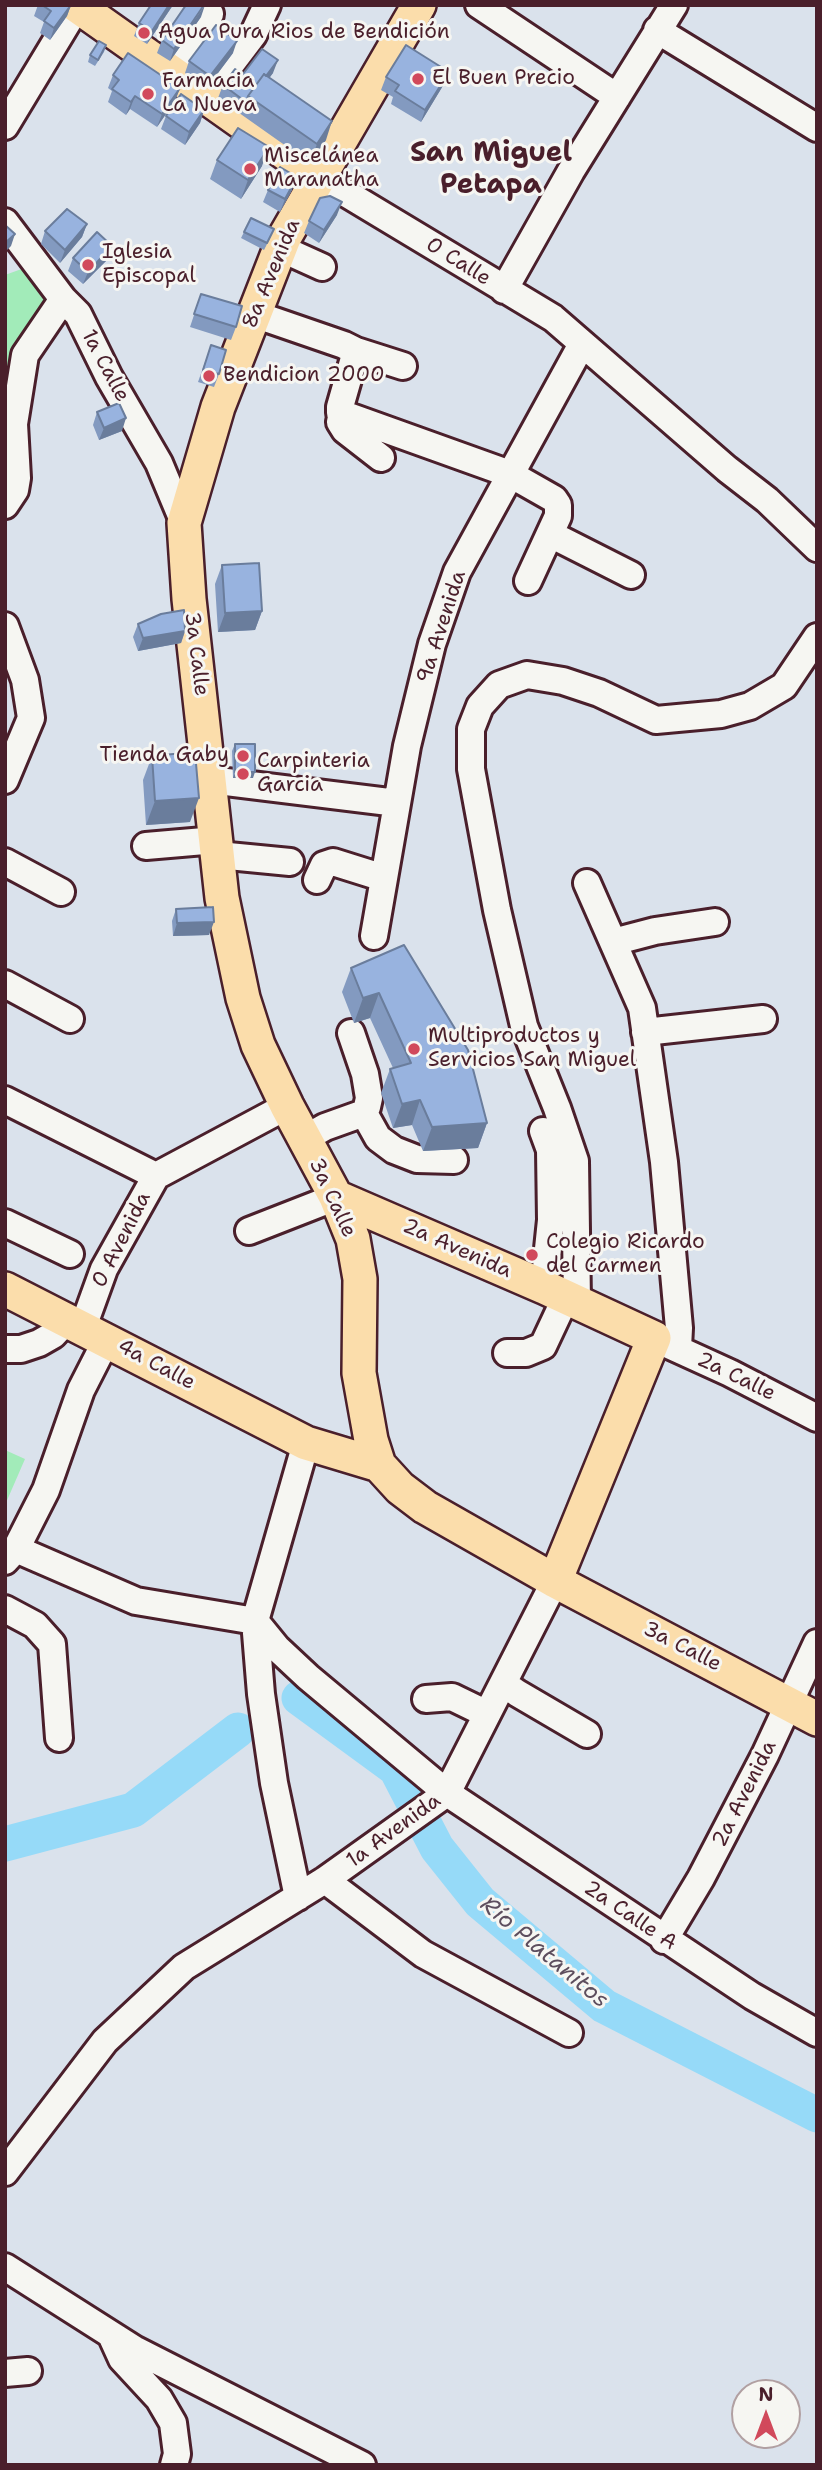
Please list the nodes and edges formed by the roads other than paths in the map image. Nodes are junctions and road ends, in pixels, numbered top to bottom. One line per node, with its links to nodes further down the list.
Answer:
1 (267, 5): 9 (street)
2 (419, 5): 13 (main road, 8a Avenida)
3 (479, 5): 10 (street)
4 (674, 5): 7 (street)
5 (77, 6): 8 (main road, 0 Calle); 11 (street)
6 (210, 14): 8 (street)
7 (657, 30): 10 (street); 12 (street)
8 (172, 73): 9 (main road, 0 Calle)
9 (206, 97): 13 (main road, 0 Calle)
10 (617, 97): 17 (street)
11 (5, 126)
12 (817, 128)
13 (320, 177): 15 (main road, 8a Avenida); 17 (street, 0 Calle)
14 (5, 222): 18 (street, 1a Calle)
15 (280, 248): 16 (street); 19 (main road, 8a Avenida)
16 (322, 267)
17 (505, 290): 20 (street, 0 Calle)
18 (63, 299): 26 (street); 27 (street, 1a Calle)
19 (254, 314): 21 (street); 27 (main road, 8a Avenida)
20 (582, 344): 25 (street, 9a Avenida); 29 (street, 0 Calle)
21 (356, 351): 22 (street); 23 (street)
22 (404, 366)
23 (342, 414): 24 (street); 25 (street)
24 (381, 458)
25 (510, 474): 28 (street); 37 (street, 9a Avenida)
26 (5, 505)
27 (184, 523): 36 (main road, 3a Calle)
28 (551, 534): 30 (street); 31 (street)
29 (817, 548)
30 (631, 575)
31 (528, 582)
32 (5, 626): 34 (street)
33 (817, 637): 66 (street)
34 (13, 742): 35 (street)
35 (5, 780)
36 (210, 780): 37 (street); 39 (main road, 3a Calle)
37 (397, 803): 42 (street, 9a Avenida)
38 (146, 846): 39 (street)
39 (217, 847): 41 (street); 55 (main road, 3a Calle)
40 (5, 862): 45 (street)
41 (290, 862)
42 (384, 878): 43 (street); 47 (street, 9a Avenida)
43 (317, 880)
44 (587, 883): 48 (street)
45 (61, 892)
46 (715, 922): 48 (street)
47 (373, 936)
48 (612, 942): 53 (street)
49 (5, 984): 50 (street)
50 (70, 1019)
51 (763, 1019): 53 (street)
52 (351, 1032): 56 (street)
53 (645, 1032): 68 (street)
54 (5, 1100): 60 (street)
55 (287, 1107): 58 (main road, 3a Calle); 60 (street, 0 Avenida)
56 (364, 1113): 58 (street); 59 (street)
57 (543, 1131): 66 (street)
58 (304, 1139): 61 (main road, 3a Calle)
59 (454, 1160)
60 (156, 1175): 67 (street, 0 Avenida)
61 (336, 1197): 63 (street); 66 (main road, 2a Avenida); 71 (main road, 3a Calle)
62 (5, 1223): 64 (street)
63 (249, 1231)
64 (70, 1254)
65 (5, 1289): 67 (main road, 4a Calle)
66 (562, 1295): 68 (main road, 2a Avenida); 70 (street)
67 (86, 1328): 69 (street); 73 (main road, 4a Calle); 75 (street, 0 Avenida)
68 (666, 1343): 72 (street, 2a Calle); 76 (main road, 1a Avenida)
69 (5, 1349)
70 (507, 1353)
71 (359, 1373): 73 (main road); 74 (main road, 3a Calle)
72 (817, 1418)
73 (306, 1443): 74 (main road, 4a Calle); 78 (street)
74 (379, 1465): 76 (main road, 3a Calle)
75 (10, 1555): 78 (street)
76 (555, 1581): 80 (street, 1a Avenida); 82 (main road, 3a Calle)
77 (5, 1609): 85 (street)
78 (255, 1621): 86 (street, 2a Calle A); 88 (street)
79 (817, 1643): 82 (street, 2a Avenida)
80 (503, 1683): 83 (street, 1a Avenida); 84 (street)
81 (426, 1699): 83 (street)
82 (803, 1711): 89 (street, 2a Avenida)
83 (487, 1714): 86 (street, 1a Avenida)
84 (587, 1734)
85 (60, 1738)
86 (444, 1795): 87 (street, 1a Avenida); 89 (street, 2a Calle A)
87 (325, 1880): 88 (street, 1a Avenida); 90 (street)
88 (298, 1897): 92 (street, 1a Avenida)
89 (664, 1940): 91 (street, 2a Calle A)
90 (569, 2033)
91 (817, 2033)
92 (5, 2172)
93 (5, 2267): 94 (street)
94 (111, 2335): 95 (street); 96 (street)
95 (174, 2465)
96 (362, 2465)

